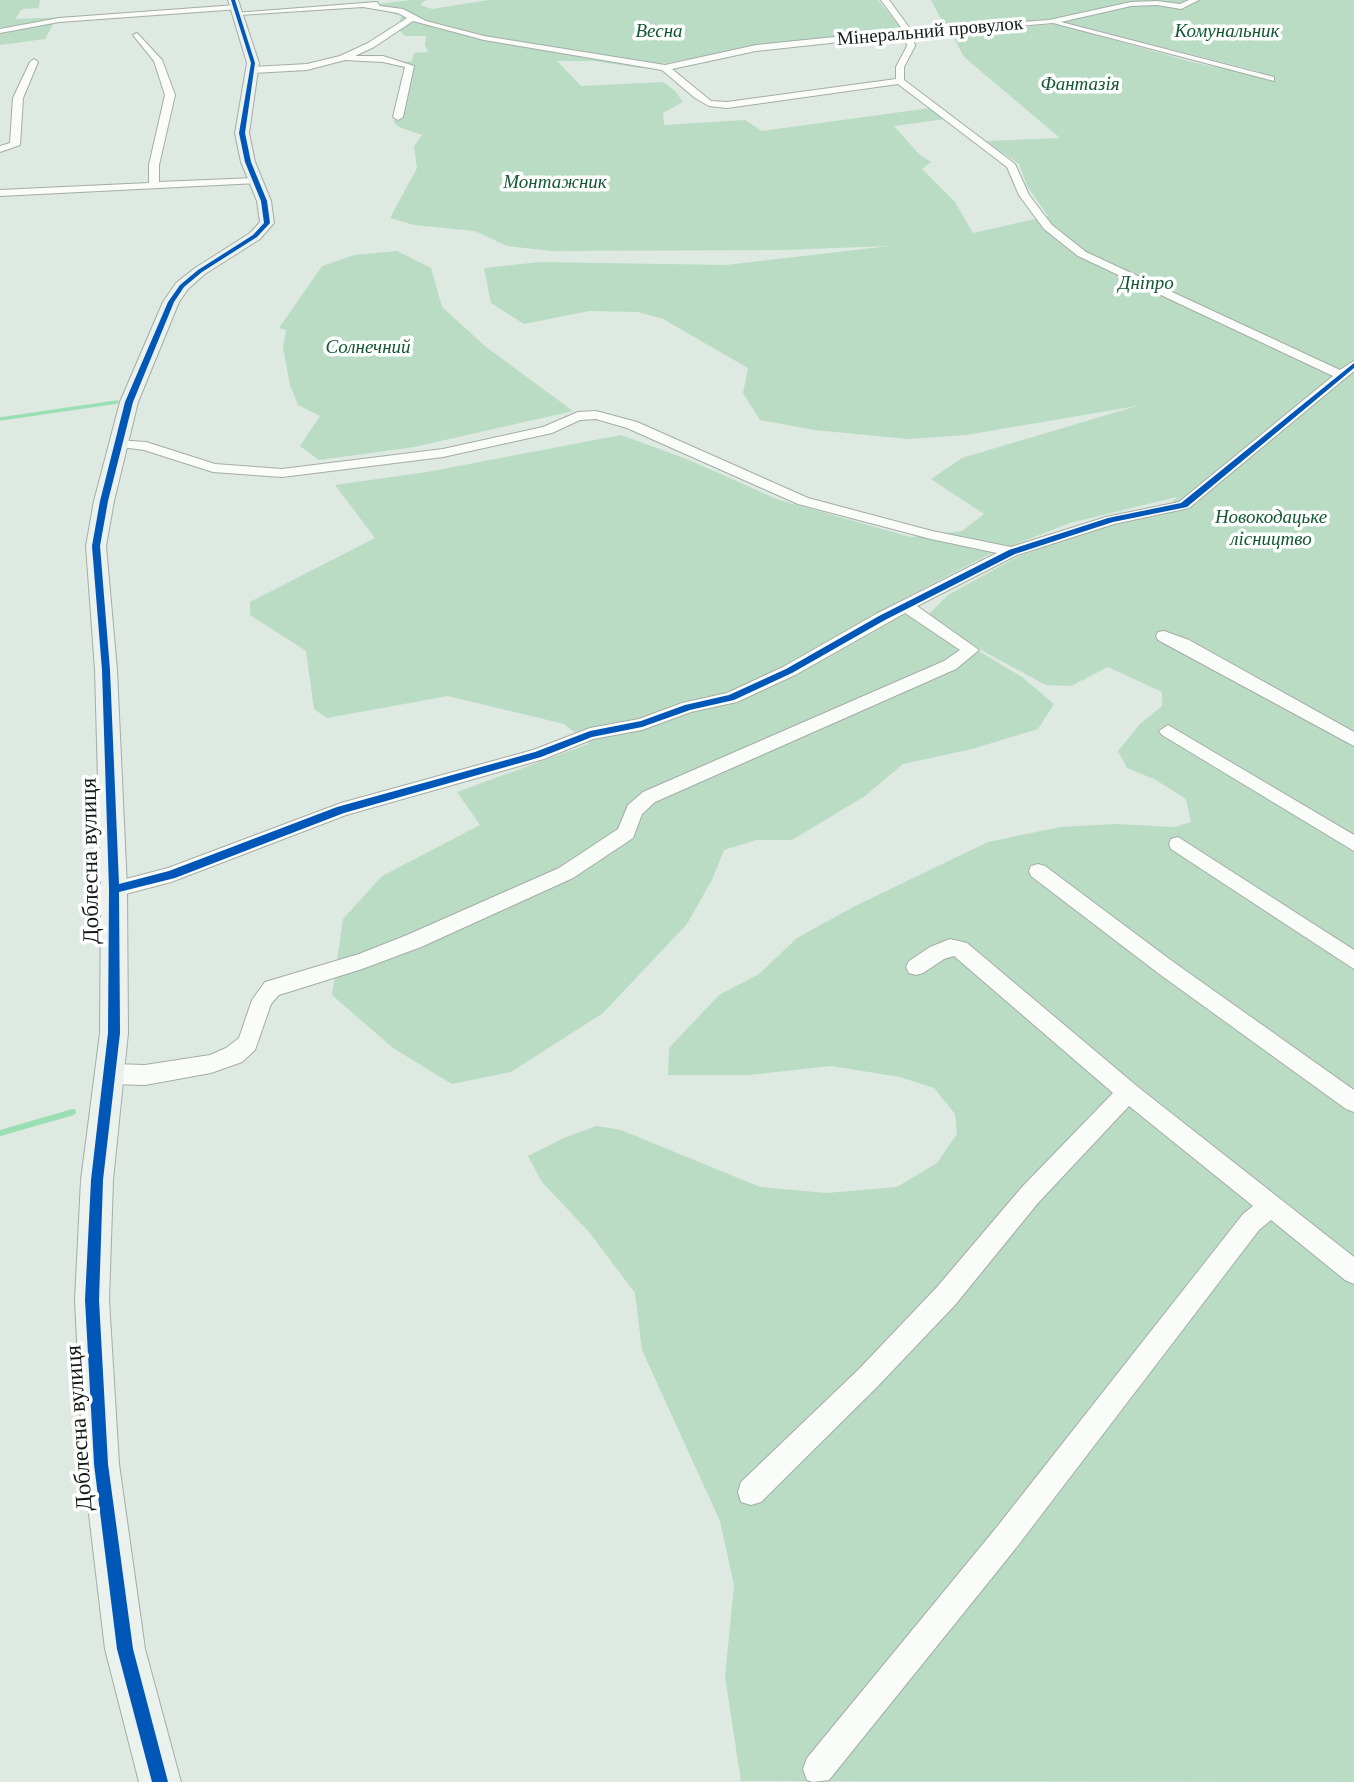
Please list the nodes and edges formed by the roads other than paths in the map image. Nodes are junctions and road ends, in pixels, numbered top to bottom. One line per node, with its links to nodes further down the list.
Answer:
1 (885, 0): 9 (street)
2 (1195, 0): 7 (street, Мінеральний провулок)
3 (402, 1): 4 (street)
4 (366, 6): 5 (street); 6 (street, Мінеральний провулок)
5 (236, 7): 8 (street); 14 (street, Доблесна вулиця)
6 (412, 18): 11 (street); 13 (street, Мінеральний провулок)
7 (1049, 22): 9 (street, Мінеральний провулок); 15 (street)
8 (0, 31)
9 (908, 32): 13 (street, Мінеральний провулок); 16 (street)
10 (137, 35): 20 (street)
11 (343, 58): 14 (street); 17 (street)
12 (34, 62): 18 (street)
13 (665, 68): 16 (street, Мінеральний провулок)
14 (253, 70): 19 (street, Доблесна вулиця)
15 (1271, 79)
16 (900, 81): 22 (street)
17 (398, 117)
18 (0, 149)
19 (254, 181): 20 (street); 23 (street, Доблесна вулиця)
20 (154, 186): 21 (street)
21 (0, 193)
22 (1349, 370): 24 (street)
23 (119, 443): 24 (street); 32 (street, Доблесна вулиця)
24 (1012, 552): 25 (street)
25 (907, 607): 32 (street); 35 (street)
26 (1164, 636): 28 (street)
27 (1168, 731): 30 (street)
28 (1354, 740)
29 (1178, 844): 33 (street)
30 (1354, 844)
31 (1038, 871): 37 (street)
32 (114, 889): 35 (street, Доблесна вулиця)
33 (1354, 961)
34 (916, 967): 36 (street)
35 (110, 1074): 42 (street, Доблесна вулиця)
36 (1130, 1094): 38 (street); 40 (street)
37 (1354, 1102)
38 (1270, 1206): 39 (street); 41 (street)
39 (1354, 1272)
40 (751, 1492)
41 (818, 1769)
42 (160, 1782)

